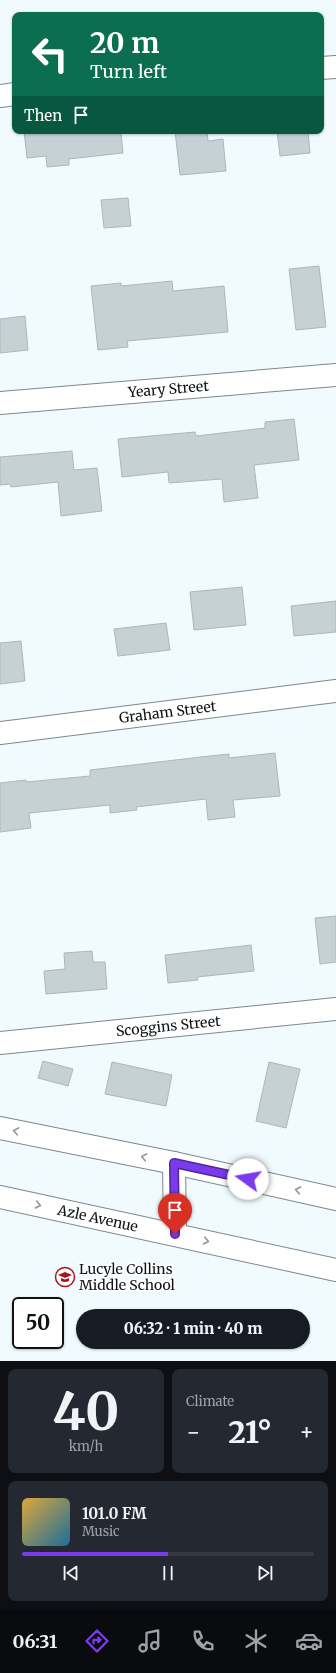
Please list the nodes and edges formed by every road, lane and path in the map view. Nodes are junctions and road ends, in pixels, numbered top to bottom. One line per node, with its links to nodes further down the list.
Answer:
1 (336, 67): 2 (street)
2 (324, 68)
3 (12, 94): 4 (street)
4 (0, 96)
5 (336, 375): 6 (street, Yeary Street)
6 (0, 403)
7 (336, 691): 8 (street, Graham Street)
8 (0, 733)
9 (336, 1009): 10 (street, Scoggins Street)
10 (0, 1044)
11 (0, 1128): 12 (street, one-way to 11)
12 (174, 1163): 14 (street, one-way to 12); 15 (street)
13 (0, 1197): 15 (street, Azle Avenue, one-way to 15)
14 (336, 1199)
15 (175, 1234): 16 (street, Azle Avenue, one-way to 16)
16 (336, 1270)

